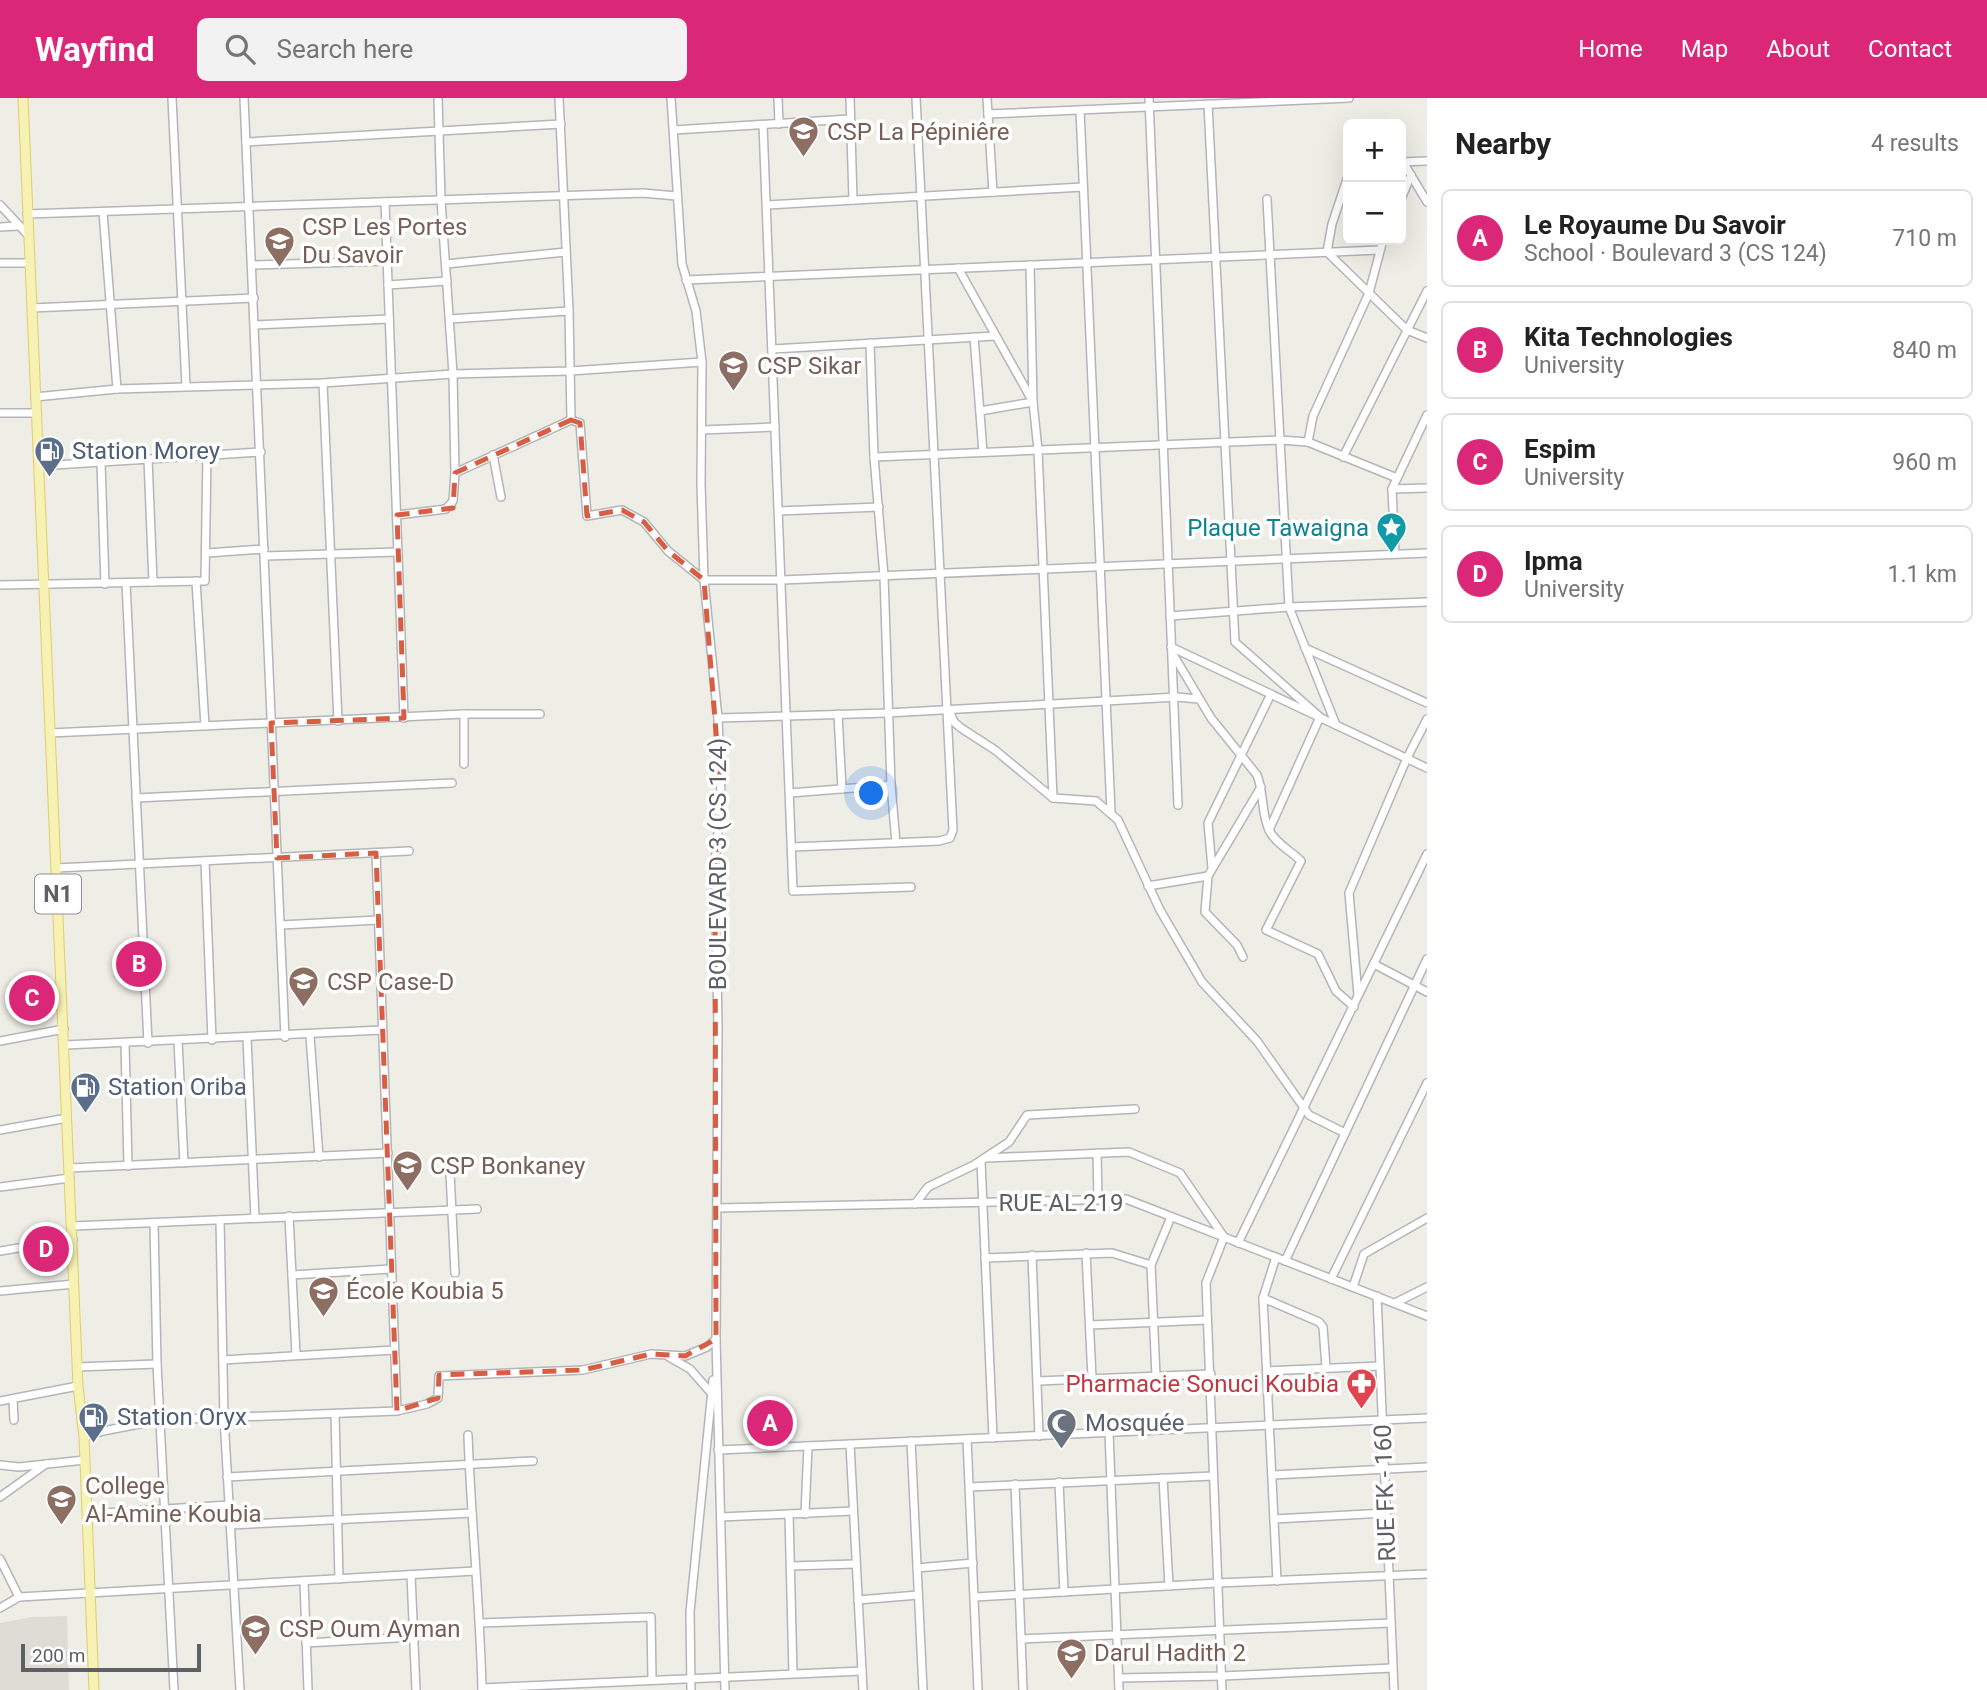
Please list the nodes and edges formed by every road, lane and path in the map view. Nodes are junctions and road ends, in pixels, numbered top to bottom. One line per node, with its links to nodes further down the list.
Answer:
1 (23, 98): 45 (main road, N1)
2 (172, 98): 43 (street)
3 (244, 98): 23 (street)
4 (439, 98): 22 (street)
5 (559, 98): 18 (street)
6 (671, 98): 21 (street, BOULEVARD 3 (CS 124))
7 (779, 98): 19 (street)
8 (850, 98): 17 (street)
9 (916, 98): 34 (street)
10 (987, 98): 16 (street)
11 (1149, 98): 14 (street)
12 (1349, 98): 13 (street)
13 (1208, 104): 14 (street); 54 (street)
14 (1149, 107): 15 (street); 55 (street)
15 (1080, 110): 16 (street); 29 (street)
16 (988, 114): 31 (street)
17 (850, 119): 19 (street); 37 (street)
18 (561, 124): 22 (street); 32 (street)
19 (779, 124): 20 (street)
20 (763, 125): 21 (street); 41 (street)
21 (674, 130): 33 (street, BOULEVARD 3 (CS 124))
22 (441, 132): 23 (street); 36 (street)
23 (246, 142): 42 (street)
24 (1427, 161): 25 (street)
25 (1406, 162)
26 (1406, 168): 27 (street)
27 (1411, 175): 30 (street); 39 (street)
28 (1346, 182): 52 (street)
29 (1083, 187): 31 (street); 57 (street)
30 (1406, 188)
31 (993, 192): 34 (street)
32 (564, 196): 33 (street); 36 (street); 51 (street)
33 (676, 196): 66 (street, BOULEVARD 3 (CS 124))
34 (921, 197): 37 (street); 64 (street)
35 (1267, 199): 53 (street)
36 (441, 200): 38 (street); 60 (street)
37 (853, 200): 41 (street)
38 (385, 202): 42 (street); 56 (street)
39 (1427, 202)
40 (0, 205): 46 (street)
41 (767, 205): 65 (street)
42 (249, 207): 43 (street); 61 (street)
43 (177, 209): 44 (street); 72 (street)
44 (103, 212): 45 (street); 73 (street)
45 (27, 214): 48 (main road, N1)
46 (18, 226): 47 (street); 48 (street)
47 (0, 227)
48 (29, 236): 59 (main road, N1)
49 (1381, 245): 50 (street)
50 (1379, 250): 52 (street); 70 (street)
51 (566, 252): 60 (street); 75 (street)
52 (1327, 252): 53 (street); 70 (street)
53 (1270, 254): 54 (street); 103 (street)
54 (1215, 257): 55 (street); 104 (street)
55 (1156, 259): 57 (street); 106 (street)
56 (387, 261): 61 (street); 68 (street)
57 (1087, 262): 62 (street); 107 (street)
58 (0, 263): 59 (street)
59 (30, 263): 74 (main road, N1)
60 (446, 264): 67 (street)
61 (252, 265): 71 (street)
62 (1030, 265): 63 (street); 95 (street)
63 (958, 268): 64 (street); 80 (street)
64 (924, 269): 65 (street); 83 (street)
65 (770, 276): 66 (street); 85 (street)
66 (687, 279): 86 (street, BOULEVARD 3 (CS 124))
67 (447, 281): 68 (street); 77 (street)
68 (388, 285): 76 (street)
69 (1427, 291): 79 (street)
70 (1369, 293): 79 (street); 105 (street)
71 (254, 298): 72 (street); 78 (street)
72 (181, 301): 73 (street); 92 (street)
73 (110, 304): 74 (street); 93 (street)
74 (32, 308): 94 (main road, N1)
75 (569, 311): 77 (street); 87 (street)
76 (389, 319): 78 (street); 89 (street)
77 (450, 319): 88 (street)
78 (255, 325): 91 (street)
79 (1408, 330): 82 (street); 115 (street)
80 (995, 336): 81 (street); 95 (street)
81 (974, 337): 83 (street); 96 (street)
82 (1427, 338)
83 (928, 340): 84 (street); 112 (street)
84 (870, 343): 85 (street); 114 (street)
85 (773, 349): 101 (street)
86 (702, 362): 87 (street); 102 (street, BOULEVARD 3 (CS 124))
87 (570, 371): 88 (street); 100 (street)
88 (453, 374): 89 (street); 119 (street)
89 (392, 379): 90 (street); 126 (street)
90 (323, 383): 91 (street); 131 (street)
91 (258, 384): 92 (street); 109 (street)
92 (186, 386): 93 (street)
93 (117, 389): 94 (street)
94 (35, 397): 97 (main road, N1)
95 (1033, 402): 96 (street); 108 (street)
96 (980, 411): 110 (street)
97 (36, 412): 98 (street); 118 (main road, N1)
98 (0, 413)
99 (1427, 415): 120 (street)
100 (571, 420): 113 (street); 140 (street)
101 (775, 427): 102 (street); 125 (street)
102 (702, 430): 140 (street, BOULEVARD 3 (CS 124))
103 (1280, 440): 104 (street); 105 (street); 133 (street)
104 (1225, 442): 106 (street); 134 (street)
105 (1308, 442): 115 (street)
106 (1163, 445): 107 (street); 135 (street)
107 (1095, 448): 108 (street); 136 (street)
108 (1038, 450): 110 (street); 137 (street)
109 (261, 452): 111 (street); 127 (street)
110 (983, 452): 112 (street)
111 (207, 454): 116 (street); 129 (street)
112 (935, 454): 114 (street); 138 (street)
113 (494, 455): 119 (street); 123 (street)
114 (874, 457): 124 (street)
115 (1343, 457): 120 (street)
116 (148, 459): 117 (street); 143 (street)
117 (101, 462): 118 (street); 145 (street)
118 (39, 466): 147 (main road, N1)
119 (455, 473): 126 (street)
120 (1397, 478): 122 (street)
121 (1427, 488): 122 (street)
122 (1392, 489): 132 (street)
123 (501, 497)
124 (879, 507): 125 (street); 139 (street)
125 (779, 511): 141 (street)
126 (397, 515): 128 (street)
127 (265, 552): 129 (street); 131 (street); 171 (street)
128 (398, 552): 131 (street); 167 (street)
129 (207, 553): 142 (street)
130 (1427, 553): 132 (street)
131 (331, 554): 170 (street)
132 (1395, 554): 133 (street)
133 (1287, 559): 134 (street); 149 (street)
134 (1231, 561): 135 (street); 150 (street)
135 (1168, 564): 136 (street); 151 (street)
136 (1100, 567): 137 (street); 157 (street)
137 (1044, 569): 138 (street); 159 (street)
138 (940, 573): 139 (street); 160 (street)
139 (884, 576): 141 (street); 161 (street)
140 (704, 580): 141 (street); 168 (street, BOULEVARD 3 (CS 124))
141 (782, 580): 165 (street)
142 (196, 581): 143 (street); 173 (street)
143 (153, 582): 144 (street)
144 (126, 583): 145 (street); 174 (street)
145 (105, 584): 147 (street)
146 (0, 585): 147 (street)
147 (44, 585): 175 (main road, N1)
148 (1427, 602): 149 (street)
149 (1289, 607): 150 (street); 152 (street)
150 (1233, 612): 151 (street); 166 (street)
151 (1170, 615): 153 (street)
152 (1305, 648): 158 (street); 172 (street)
153 (1171, 650): 154 (street); 155 (street); 156 (street)
154 (1270, 694): 166 (street); 176 (street)
155 (1173, 697): 156 (street); 157 (street); 188 (street)
156 (1198, 699): 176 (street)
157 (1106, 701): 159 (street); 189 (street)
158 (1427, 703)
159 (1049, 705): 160 (street); 187 (street)
160 (947, 709): 161 (street); 187 (street); 191 (street)
161 (887, 712): 164 (street); 181 (street)
162 (464, 713): 163 (street); 167 (street); 178 (street)
163 (540, 713)
164 (838, 714): 165 (street); 183 (street)
165 (788, 716): 168 (street); 185 (street)
166 (1320, 717): 172 (street); 190 (street)
167 (404, 718): 170 (street)
168 (718, 718): 242 (street, BOULEVARD 3 (CS 124))
169 (1427, 719): 177 (street)
170 (338, 720): 171 (street)
171 (271, 723): 173 (street); 184 (street)
172 (1336, 724): 177 (street)
173 (205, 726): 174 (street)
174 (133, 730): 175 (street); 186 (street)
175 (50, 733): 199 (main road, N1)
176 (1241, 755): 182 (street); 200 (street)
177 (1407, 758): 179 (street); 210 (street)
178 (464, 764)
179 (1427, 768)
180 (452, 783): 184 (street)
181 (891, 785): 183 (street); 191 (street)
182 (1262, 786): 190 (street); 200 (street)
183 (842, 789): 185 (street)
184 (274, 791): 186 (street); 196 (street)
185 (790, 793): 192 (street)
186 (136, 798): 198 (street)
187 (1054, 798): 189 (street)
188 (1178, 805)
189 (1111, 812): 202 (street)
190 (1269, 830): 211 (street)
191 (895, 843): 192 (street)
192 (792, 847): 201 (street)
193 (409, 851): 194 (street)
194 (376, 853): 196 (street); 203 (street)
195 (1427, 854): 207 (street)
196 (277, 858): 197 (street); 204 (street)
197 (205, 861): 198 (street); 217 (street)
198 (139, 864): 199 (street); 221 (street)
199 (57, 868): 212 (main road, N1)
200 (1210, 873): 202 (street); 205 (street)
201 (911, 887)
202 (1148, 887): 225 (street)
203 (378, 920): 204 (street); 213 (street)
204 (281, 925): 215 (street)
205 (1243, 957)
206 (1427, 959): 208 (street)
207 (1374, 964): 208 (street); 210 (street)
208 (1415, 985): 209 (street); 228 (street)
209 (1427, 992)
210 (1359, 997): 211 (street)
211 (1354, 1007): 225 (street)
212 (64, 1029): 218 (street); 222 (main road, N1)
213 (382, 1030): 214 (street); 229 (street)
214 (310, 1035): 215 (street); 231 (street)
215 (285, 1037): 216 (street)
216 (247, 1038): 217 (street); 232 (street)
217 (212, 1040): 219 (street)
218 (0, 1041)
219 (177, 1041): 221 (street); 234 (street)
220 (125, 1042): 221 (street); 222 (street); 235 (street)
221 (148, 1043)
222 (65, 1045): 226 (main road, N1)
223 (1427, 1083): 266 (street)
224 (1135, 1109): 233 (street)
225 (1304, 1109): 228 (street); 255 (street)
226 (67, 1118): 227 (street); 236 (main road, N1)
227 (0, 1130)
228 (1345, 1133): 261 (street)
229 (388, 1153): 231 (street); 245 (street)
230 (1097, 1153): 233 (street); 239 (street); 253 (street)
231 (319, 1157): 232 (street)
232 (252, 1160): 234 (street); 248 (street)
233 (983, 1160): 240 (street); 241 (street)
234 (184, 1163): 235 (street)
235 (128, 1166): 236 (street)
236 (70, 1173): 238 (street); 252 (main road, N1)
237 (450, 1173): 244 (street)
238 (0, 1188)
239 (1098, 1200): 240 (street, RUE AL 219); 247 (street, RUE AL 219)
240 (983, 1202): 241 (street, RUE AL 219); 260 (street)
241 (915, 1204): 242 (street, RUE AL 219)
242 (717, 1208): 278 (street, BOULEVARD 3 (CS 124))
243 (477, 1209): 244 (street)
244 (452, 1210): 245 (street); 264 (street)
245 (390, 1213): 246 (street); 263 (street)
246 (289, 1216): 248 (street); 265 (street)
247 (1171, 1217): 253 (street, RUE AL 219); 262 (street)
248 (255, 1218): 250 (street)
249 (1427, 1218): 268 (street)
250 (220, 1220): 251 (street); 283 (street)
251 (154, 1223): 252 (street); 284 (street)
252 (73, 1226): 254 (main road, N1)
253 (1224, 1237): 255 (street, RUE AL 219); 275 (street)
254 (73, 1239): 256 (street); 267 (main road, N1)
255 (1238, 1243): 259 (street, RUE AL 219)
256 (0, 1251)
257 (1086, 1253): 258 (street); 262 (street); 277 (street)
258 (1032, 1255): 260 (street); 292 (street)
259 (1276, 1257): 261 (street, RUE AL 219); 272 (street)
260 (985, 1258): 311 (street)
261 (1285, 1261): 266 (street, RUE AL 219)
262 (1151, 1265): 276 (street)
263 (391, 1269): 265 (street); 279 (street)
264 (455, 1273)
265 (292, 1275): 281 (street)
266 (1331, 1279): 268 (street, RUE AL 219)
267 (74, 1284): 270 (street); 286 (main road, N1)
268 (1353, 1287): 271 (street, RUE AL 219)
269 (1427, 1287): 273 (street)
270 (0, 1291)
271 (1377, 1297): 273 (street, RUE AL 219); 285 (street, RUE FK - 160)
272 (1263, 1298): 287 (street); 288 (street)
273 (1395, 1303): 274 (street, RUE AL 219)
274 (1427, 1316)
275 (1207, 1320): 276 (street); 289 (street)
276 (1153, 1322): 277 (street); 290 (street)
277 (1090, 1325): 291 (street)
278 (716, 1339): 280 (street, BOULEVARD 3 (CS 124)); 282 (street)
279 (394, 1350): 281 (street); 298 (street)
280 (716, 1350): 294 (street); 297 (street, BOULEVARD 3 (CS 124))
281 (296, 1355): 283 (street)
282 (665, 1355): 294 (street); 298 (street)
283 (223, 1360): 300 (street)
284 (157, 1364): 286 (street); 303 (street)
285 (1380, 1366): 287 (street); 304 (street, RUE FK - 160)
286 (78, 1367): 293 (main road, N1)
287 (1326, 1367): 288 (street)
288 (1267, 1371): 305 (street)
289 (1211, 1374): 290 (street); 306 (street)
290 (1156, 1376): 291 (street)
291 (1092, 1378): 292 (street)
292 (1038, 1381): 309 (street)
293 (78, 1386): 295 (street); 310 (main road, N1)
294 (712, 1394): 297 (street); 383 (street)
295 (13, 1398): 296 (street); 302 (street)
296 (0, 1401)
297 (717, 1402): 316 (street, BOULEVARD 3 (CS 124))
298 (397, 1411): 299 (street)
299 (335, 1414): 300 (street); 324 (street)
300 (224, 1418): 303 (street); 327 (street)
301 (1427, 1418): 304 (street)
302 (14, 1420)
303 (160, 1420): 310 (street); 335 (street)
304 (1382, 1420): 305 (street); 323 (street, RUE FK - 160)
305 (1269, 1425): 306 (street); 325 (street)
306 (1213, 1428): 307 (street); 326 (street)
307 (1109, 1433): 309 (street); 329 (street)
308 (468, 1435): 320 (street)
309 (1039, 1436): 311 (street)
310 (84, 1437): 317 (main road, N1)
311 (993, 1438): 312 (street)
312 (967, 1439): 313 (street); 332 (street)
313 (911, 1441): 314 (street); 350 (street)
314 (850, 1444): 315 (street); 336 (street)
315 (808, 1446): 316 (street); 341 (street)
316 (718, 1450): 342 (street, BOULEVARD 3 (CS 124))
317 (85, 1460): 319 (street); 339 (main road, N1)
318 (533, 1461): 320 (street)
319 (46, 1464): 321 (street); 333 (street)
320 (469, 1464): 324 (street); 337 (street)
321 (0, 1465)
322 (1427, 1467): 323 (street)
323 (1384, 1469): 325 (street); 338 (street, RUE FK - 160)
324 (335, 1472): 327 (street); 344 (street)
325 (1273, 1475): 343 (street)
326 (1213, 1476): 328 (street); 358 (street)
327 (227, 1477): 334 (street)
328 (1163, 1478): 329 (street); 360 (street)
329 (1110, 1480): 330 (street); 362 (street)
330 (1059, 1482): 331 (street); 364 (street)
331 (1015, 1485): 332 (street); 365 (street)
332 (970, 1487): 347 (street)
333 (0, 1497)
334 (229, 1504): 335 (street); 345 (street)
335 (166, 1509): 339 (street); 361 (street)
336 (853, 1511): 341 (street); 348 (street)
337 (472, 1513): 344 (street); 351 (street)
338 (1386, 1513): 343 (street); 354 (street, RUE FK - 160)
339 (87, 1514): 363 (main road, N1)
340 (789, 1514): 341 (street); 342 (street); 349 (street)
341 (805, 1514)
342 (721, 1517): 382 (street, BOULEVARD 3 (CS 124))
343 (1274, 1519): 357 (street)
344 (337, 1520): 345 (street); 355 (street)
345 (230, 1525): 359 (street)
346 (1, 1562): 367 (street)
347 (973, 1563): 350 (street); 368 (street)
348 (855, 1564): 349 (street); 369 (street)
349 (791, 1566): 380 (street)
350 (917, 1567): 366 (street)
351 (475, 1571): 353 (street); 371 (street)
352 (1427, 1574): 354 (street)
353 (411, 1575): 355 (street); 375 (street)
354 (1388, 1575): 357 (street); 372 (street, RUE FK - 160)
355 (339, 1579): 356 (street)
356 (304, 1581): 359 (street); 377 (street)
357 (1277, 1581): 358 (street)
358 (1218, 1583): 360 (street); 373 (street)
359 (234, 1584): 361 (street); 389 (street)
360 (1169, 1586): 362 (street)
361 (169, 1588): 363 (street); 388 (street)
362 (1115, 1589): 364 (street); 374 (street)
363 (90, 1592): 367 (street); 387 (main road, N1)
364 (1064, 1592): 365 (street)
365 (1019, 1594): 368 (street); 376 (street)
366 (918, 1595): 369 (street); 395 (street)
367 (19, 1597): 370 (street)
368 (975, 1597): 396 (street)
369 (858, 1600): 379 (street)
370 (0, 1608)
371 (480, 1623): 385 (street); 386 (street)
372 (1390, 1623): 373 (street); 378 (street, RUE FK - 160)
373 (1220, 1630): 374 (street); 381 (street)
374 (1117, 1633): 376 (street); 384 (street)
375 (414, 1637): 377 (street); 391 (street)
376 (1021, 1639): 397 (street)
377 (306, 1643): 390 (street)
378 (1392, 1668): 381 (street); 400 (street, RUE FK - 160)
379 (862, 1671): 380 (street); 394 (street)
380 (793, 1674): 382 (street)
381 (1222, 1676): 384 (street); 399 (street)
382 (724, 1677): 383 (street); 393 (street, BOULEVARD 3 (CS 124))
383 (691, 1678): 385 (street); 392 (street)
384 (1119, 1678): 398 (street)
385 (652, 1680): 386 (street)
386 (482, 1689)
387 (94, 1690)
388 (174, 1690)
389 (240, 1690)
390 (308, 1690)
391 (416, 1690)
392 (691, 1690)
393 (725, 1690)
394 (863, 1690)
395 (923, 1690)
396 (978, 1690)
397 (1023, 1690)
398 (1119, 1690)
399 (1222, 1690)
400 (1394, 1690)

